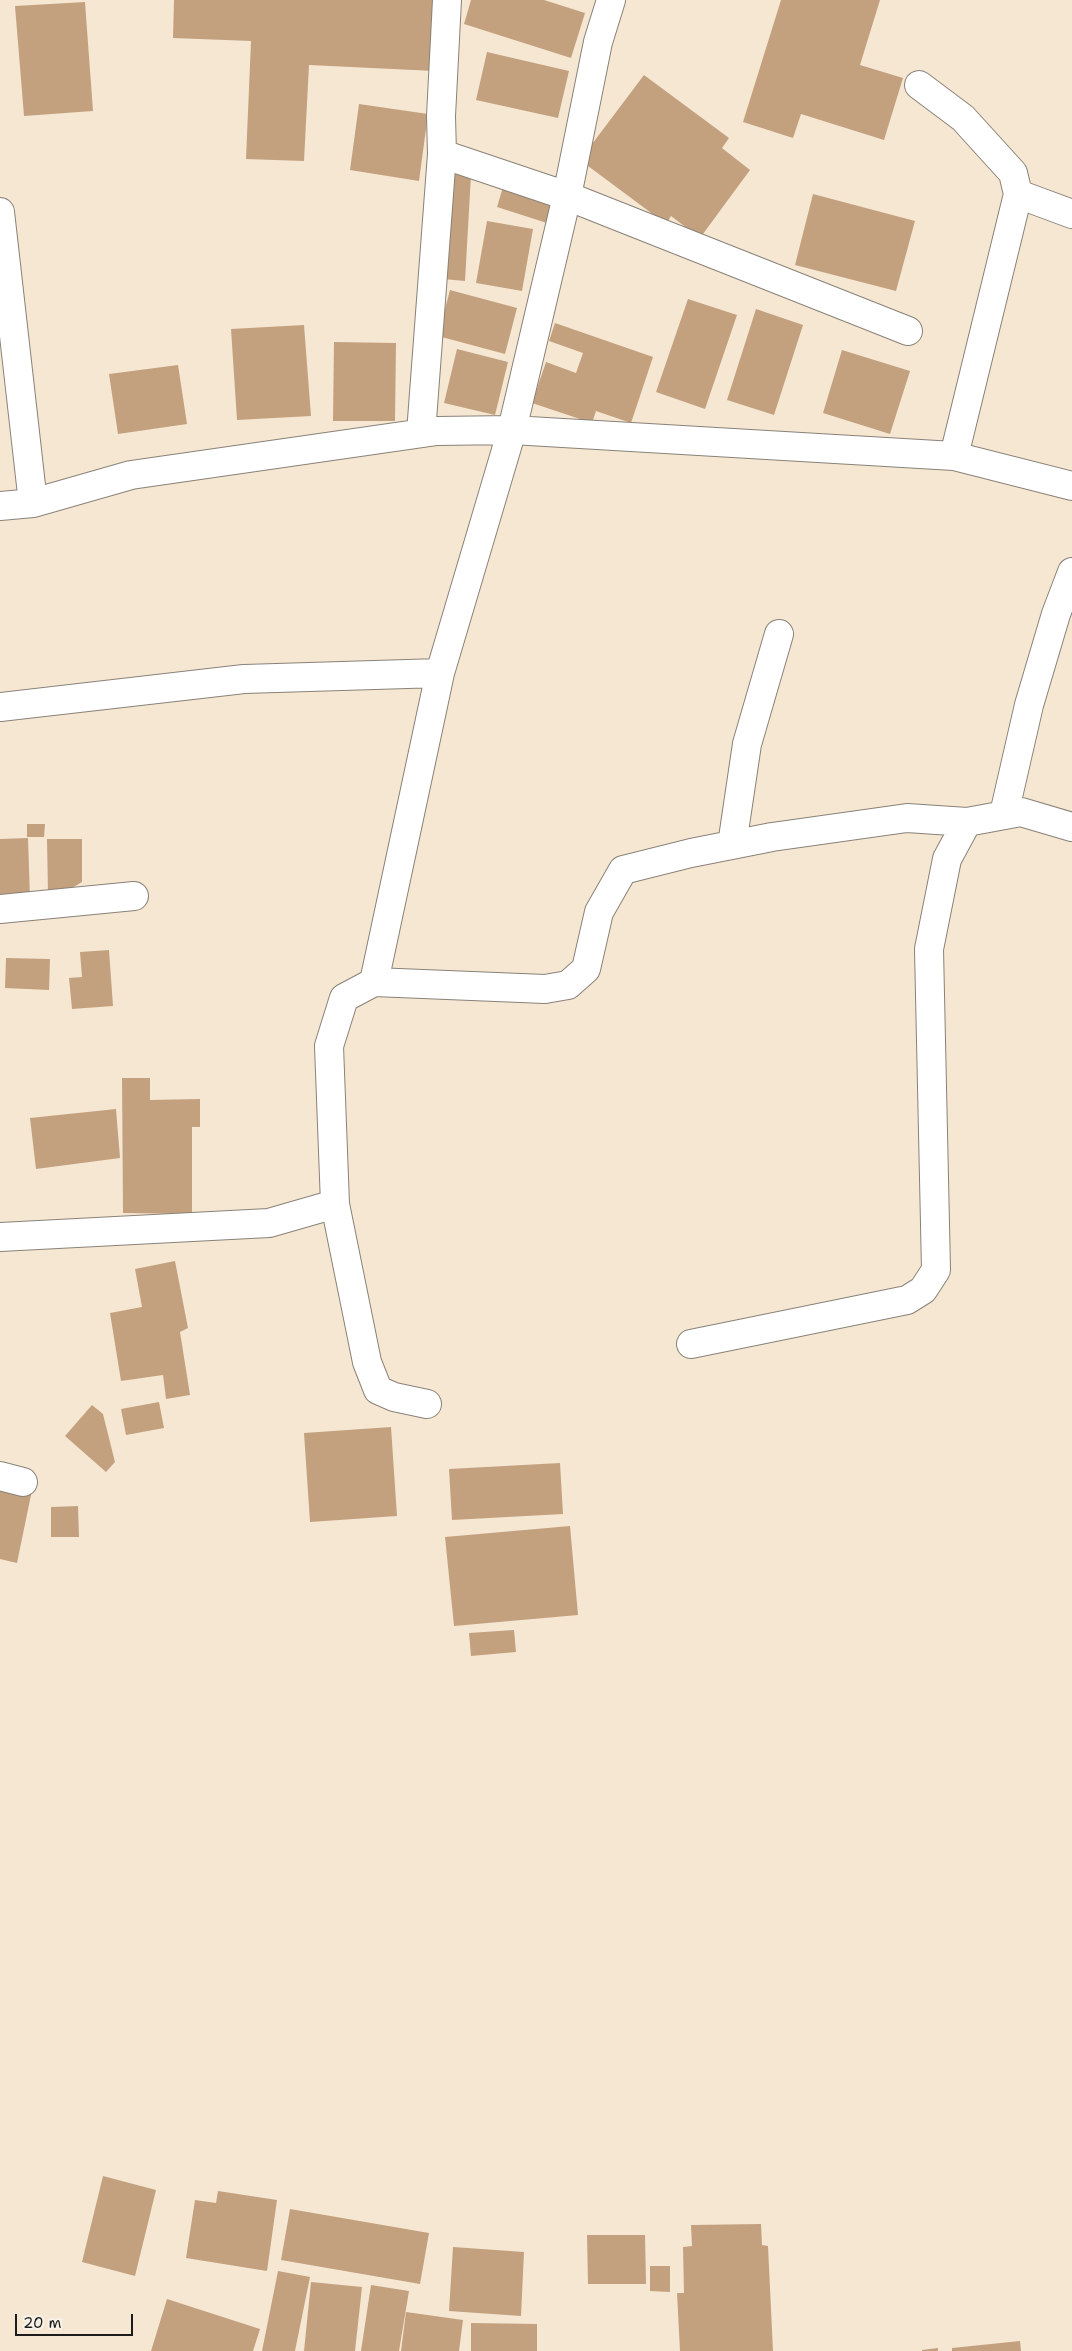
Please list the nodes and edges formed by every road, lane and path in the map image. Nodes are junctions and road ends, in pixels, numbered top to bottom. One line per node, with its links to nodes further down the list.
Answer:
1 (447, 0): 4 (street)
2 (611, 0): 6 (street)
3 (919, 85): 5 (street)
4 (442, 154): 6 (street); 11 (street)
5 (1018, 194): 8 (street); 12 (street)
6 (567, 196): 9 (street); 10 (street)
7 (0, 212): 14 (street)
8 (1072, 214)
9 (908, 331)
10 (512, 430): 11 (street); 12 (street); 18 (street)
11 (421, 433): 14 (street)
12 (954, 456): 13 (street)
13 (1072, 486)
14 (33, 503): 15 (street)
15 (0, 506)
16 (1072, 572): 20 (street)
17 (779, 634): 23 (street)
18 (440, 673): 19 (street); 26 (street)
19 (0, 707)
20 (1004, 814): 21 (street); 22 (street)
21 (967, 822): 23 (street); 29 (street)
22 (1072, 827)
23 (732, 845): 26 (street)
24 (134, 896): 25 (street)
25 (0, 909)
26 (374, 982): 27 (street)
27 (335, 1204): 28 (street); 30 (street)
28 (0, 1237)
29 (691, 1344)
30 (427, 1404)

